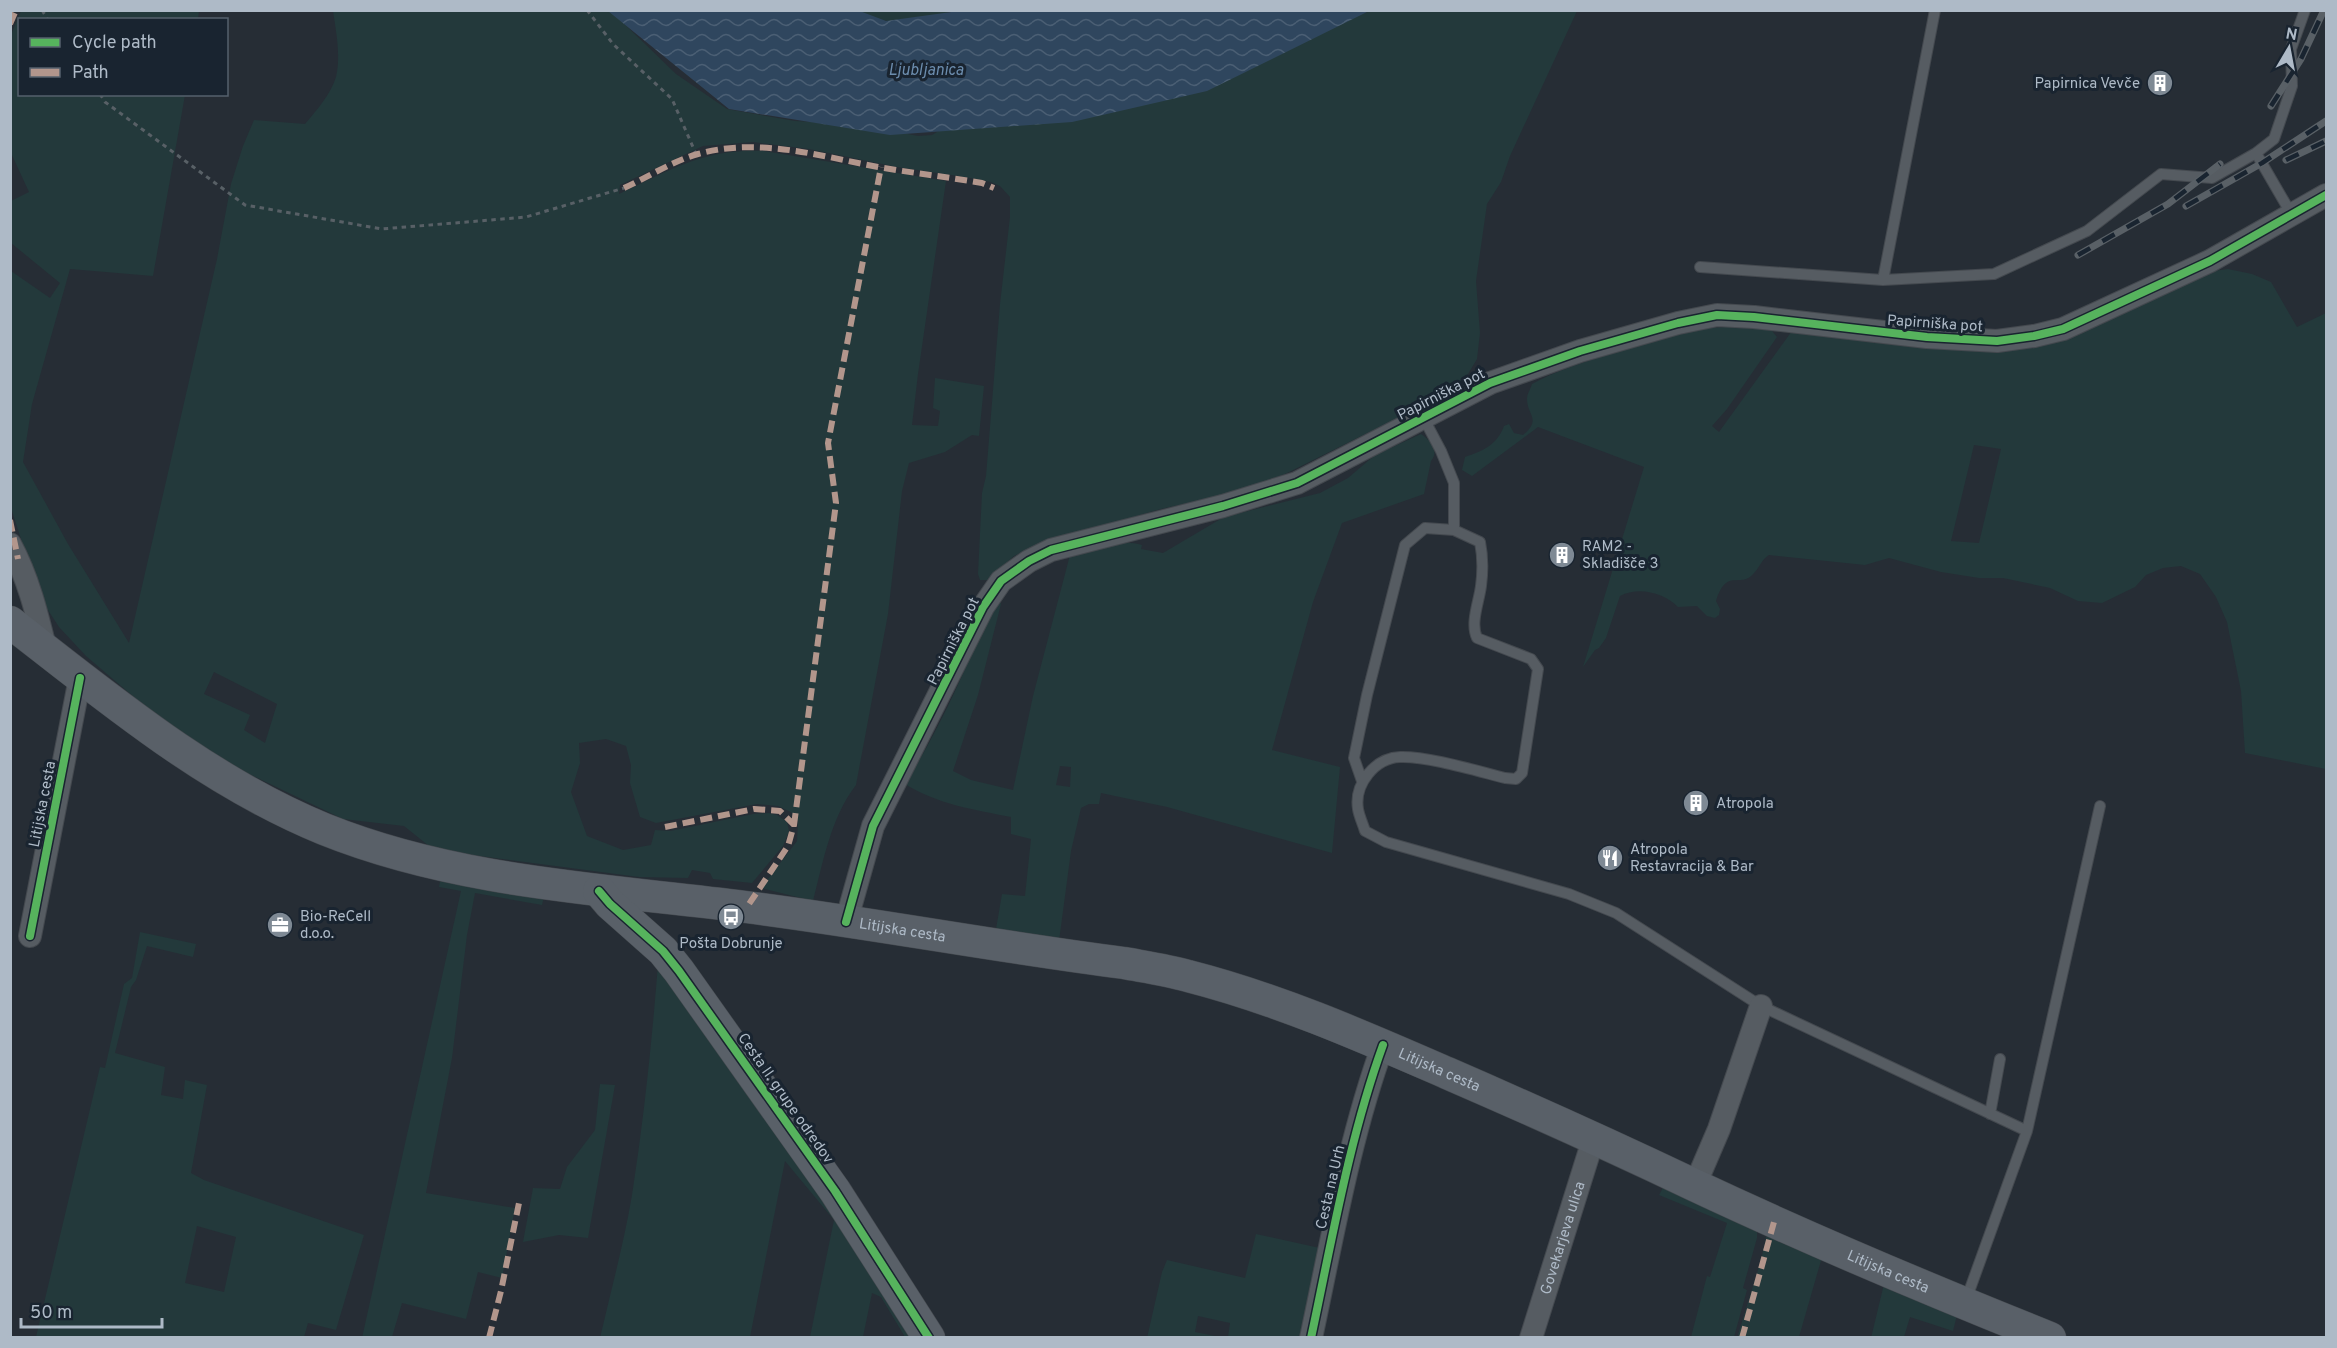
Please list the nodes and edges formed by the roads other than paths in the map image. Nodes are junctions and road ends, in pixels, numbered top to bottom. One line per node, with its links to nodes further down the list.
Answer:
1 (1935, 10): 7 (lane)
2 (2306, 10): 3 (lane)
3 (2256, 153): 5 (lane); 7 (lane)
4 (2326, 195): 5 (street, Papirniška pot)
5 (2292, 215): 8 (street, Papirniška pot)
6 (1700, 267): 7 (lane)
7 (1883, 280)
8 (1424, 417): 9 (lane); 17 (street, Papirniška pot)
9 (1454, 530): 14 (lane); 14 (lane)
10 (10, 544): 12 (street)
11 (10, 622): 12 (main road, Litijska cesta)
12 (46, 651): 13 (main road, Litijska cesta)
13 (80, 678): 16 (main road, Litijska cesta); 18 (street, Litijska cesta)
14 (1362, 781): 19 (lane)
15 (2100, 806): 23 (lane)
16 (599, 891): 17 (main road, Litijska cesta); 27 (main road, Cesta II. grupe odredov)
17 (846, 922): 20 (main road, Litijska cesta)
18 (30, 936)
19 (1761, 1006): 22 (lane); 25 (street)
20 (1383, 1045): 24 (main road, Litijska cesta); 28 (street, Cesta na Urh)
21 (2000, 1059): 22 (lane)
22 (1990, 1114): 23 (lane)
23 (2027, 1131): 26 (lane)
24 (1594, 1137): 25 (main road, Litijska cesta); 29 (street, Govekarjeva ulica)
25 (1695, 1185): 26 (main road, Litijska cesta)
26 (1965, 1303): 30 (main road, Litijska cesta)
27 (929, 1338)
28 (1311, 1338)
29 (1531, 1338)
30 (2050, 1338)

